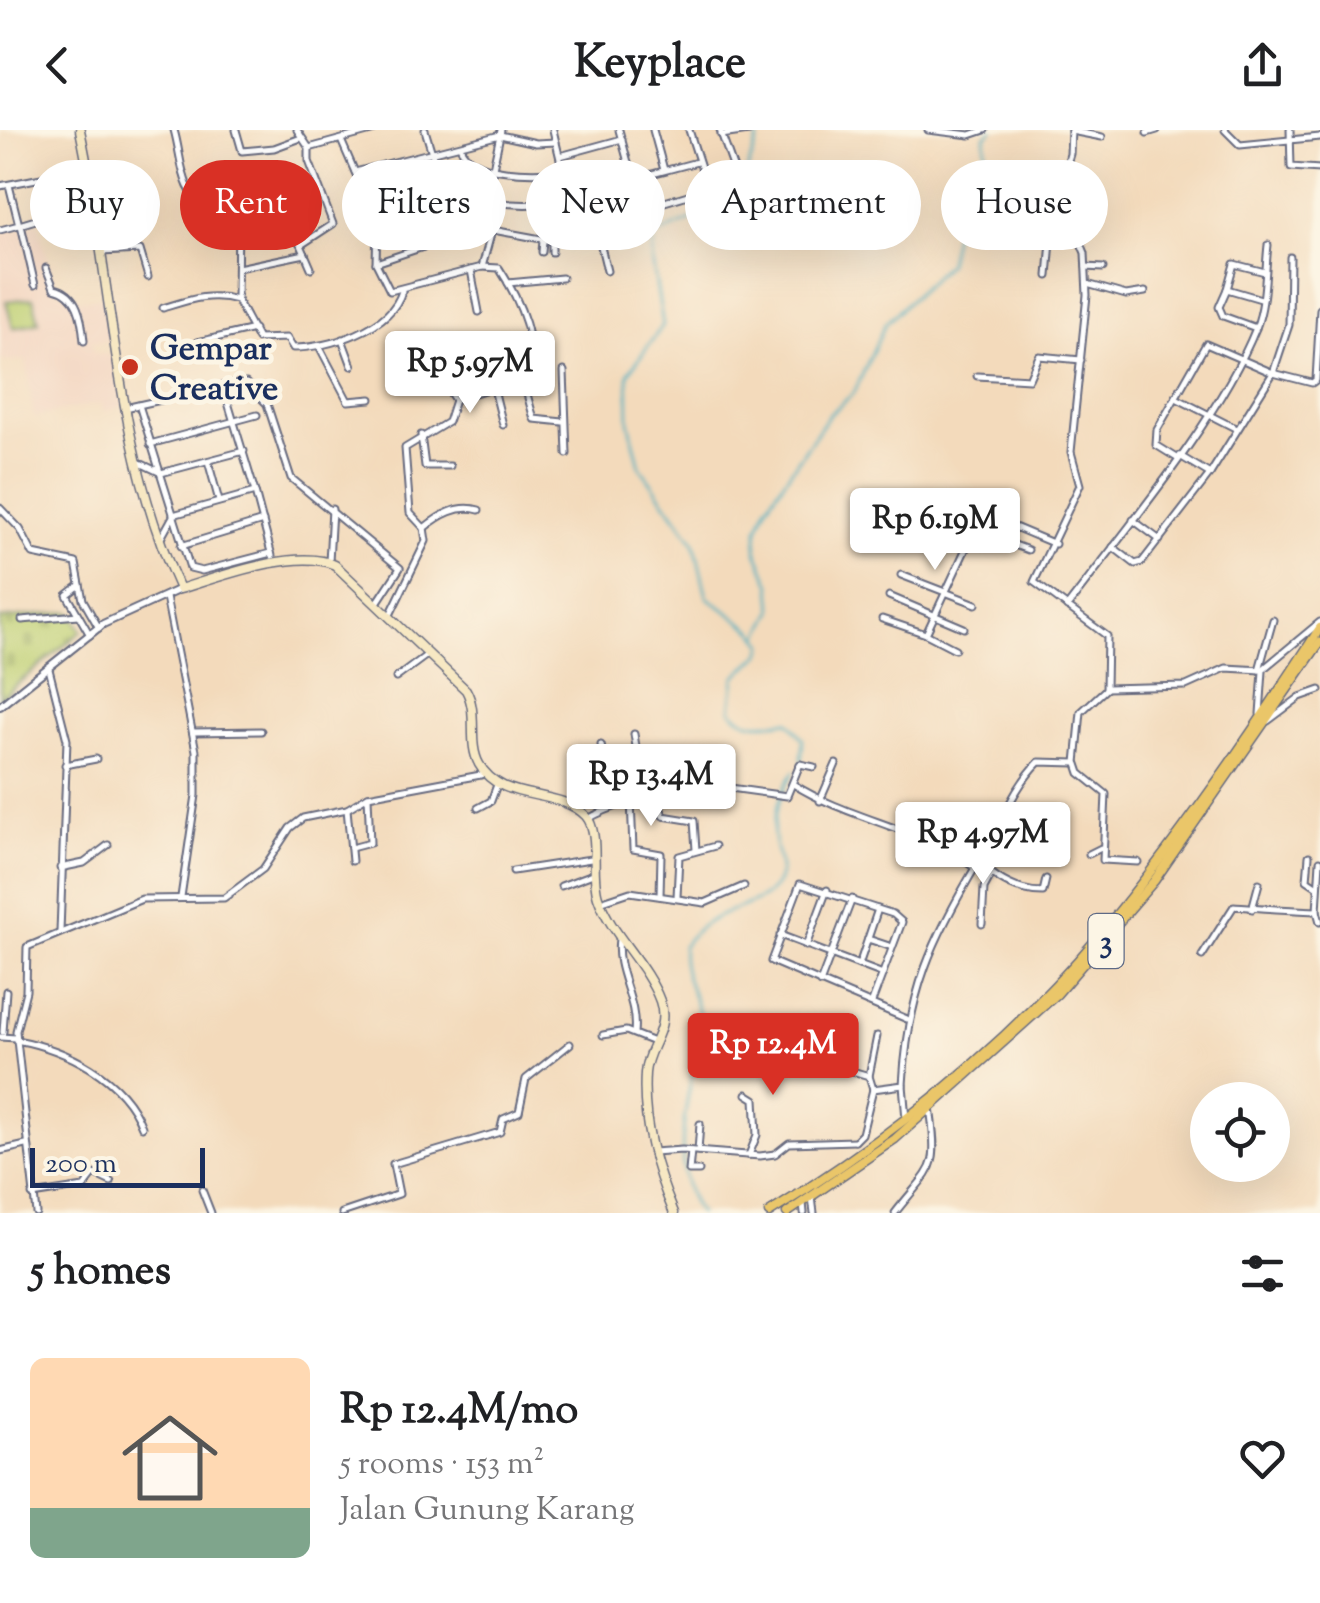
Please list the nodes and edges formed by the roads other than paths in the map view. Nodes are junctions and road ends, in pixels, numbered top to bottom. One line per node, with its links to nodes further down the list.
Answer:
1 (80, 130): 32 (main road)
2 (174, 130): 33 (street)
3 (236, 130): 23 (street)
4 (297, 130): 23 (street)
5 (372, 130): 25 (street)
6 (425, 130): 30 (street)
7 (553, 130): 27 (street)
8 (619, 130): 24 (street)
9 (653, 130): 42 (street)
10 (689, 130): 43 (street)
11 (928, 130): 12 (street)
12 (986, 130)
13 (1071, 130): 21 (street); 45 (street)
14 (1157, 130): 20 (street)
15 (1225, 130): 26 (street)
16 (1290, 130): 26 (street)
17 (749, 131): 18 (street)
18 (721, 132): 44 (street)
19 (501, 133): 27 (street); 28 (street); 39 (street)
20 (1146, 134)
21 (1102, 136)
22 (1320, 137): 26 (street)
23 (301, 138): 29 (street)
24 (622, 139): 31 (street); 41 (street)
25 (341, 140): 29 (street); 35 (street)
26 (1290, 141): 46 (street)
27 (556, 142): 31 (street)
28 (460, 144): 30 (street); 38 (street)
29 (310, 148): 34 (street)
30 (430, 151): 36 (street); 37 (street)
31 (560, 156): 40 (street)
32 (86, 160)
33 (181, 160)
34 (309, 160)
35 (350, 160)
36 (398, 160)
37 (433, 160)
38 (472, 160)
39 (495, 160)
40 (561, 160)
41 (628, 160)
42 (661, 160)
43 (697, 160)
44 (731, 160)
45 (1068, 160)
46 (1320, 169)
47 (30, 181): 48 (street)
48 (8, 185): 49 (street); 52 (street)
49 (0, 186)
50 (322, 194): 54 (street)
51 (30, 221): 52 (street)
52 (20, 224): 53 (street); 83 (street)
53 (0, 230)
54 (322, 232)
55 (1268, 245): 77 (street)
56 (98, 250): 65 (main road)
57 (238, 250): 72 (street)
58 (303, 250): 66 (street)
59 (377, 250): 68 (street)
60 (414, 250): 68 (street)
61 (487, 250): 69 (street)
62 (602, 250): 76 (street)
63 (1050, 250): 78 (street)
64 (1083, 250): 70 (street)
65 (98, 253): 79 (street); 112 (main road)
66 (305, 254): 72 (street); 73 (street)
67 (1290, 257): 104 (street)
68 (376, 264): 85 (street)
69 (482, 266): 75 (street); 81 (street)
70 (1086, 266): 74 (street); 82 (street)
71 (46, 268): 95 (street)
72 (238, 268): 88 (street)
73 (311, 268)
74 (1103, 268)
75 (471, 270): 85 (street); 91 (street)
76 (607, 271)
77 (1265, 272): 84 (street); 87 (street)
78 (1048, 276)
79 (148, 278)
80 (562, 278): 81 (street)
81 (508, 282): 103 (street)
82 (1087, 284): 86 (street); 99 (street)
83 (34, 285)
84 (1227, 289): 87 (street); 92 (street)
85 (402, 290): 94 (street)
86 (1145, 292)
87 (1262, 298): 92 (street)
88 (237, 300): 89 (street); 93 (street)
89 (163, 308)
90 (1320, 309): 104 (street)
91 (479, 312)
92 (1256, 328): 98 (street)
93 (254, 329): 96 (street); 97 (street)
94 (342, 339): 97 (street); 100 (street)
95 (84, 340)
96 (198, 342)
97 (319, 346): 108 (street)
98 (1240, 358): 104 (street); 109 (street); 114 (street)
99 (1080, 360): 105 (street); 146 (street)
100 (352, 366)
101 (564, 371): 116 (street)
102 (436, 372): 110 (street)
103 (520, 373): 106 (street); 116 (street)
104 (1273, 373): 118 (street)
105 (977, 376)
106 (493, 385): 110 (street); 117 (street)
107 (223, 386): 111 (street); 115 (street); 135 (street)
108 (372, 399)
109 (1178, 399): 114 (street); 125 (street)
110 (456, 400): 120 (street)
111 (139, 405): 112 (street); 119 (street)
112 (125, 408): 121 (main road)
113 (256, 415): 115 (street)
114 (1207, 415): 118 (street); 125 (street)
115 (236, 421): 122 (street); 123 (street)
116 (564, 422): 124 (street)
117 (503, 425)
118 (1237, 430): 130 (street)
119 (147, 433): 121 (street); 122 (street)
120 (421, 435): 128 (street); 142 (street)
121 (132, 438): 127 (main road)
122 (150, 444): 129 (street)
123 (244, 450): 126 (street); 131 (street)
124 (567, 454)
125 (1178, 457): 130 (street); 140 (street)
126 (208, 461): 129 (street); 133 (street)
127 (138, 462): 129 (street); 144 (main road)
128 (450, 466)
129 (160, 473): 138 (street)
130 (1210, 474): 145 (street)
131 (254, 492): 133 (street); 141 (street)
132 (941, 496): 137 (street)
133 (219, 502): 138 (street)
134 (0, 508): 153 (street)
135 (332, 509): 151 (street); 158 (street)
136 (479, 510): 142 (street)
137 (983, 512): 143 (street); 146 (street)
138 (172, 515): 144 (street); 147 (street)
139 (936, 516): 143 (street)
140 (1133, 520): 145 (street); 148 (street)
141 (263, 522): 147 (street); 150 (street)
142 (424, 528): 163 (street)
143 (974, 531): 149 (street); 155 (street)
144 (161, 538): 154 (main road)
145 (1160, 540): 148 (street)
146 (1055, 544): 160 (street)
147 (182, 546): 150 (street)
148 (1113, 547): 160 (street)
149 (1028, 550)
150 (272, 558): 151 (main road); 154 (main road)
151 (329, 562): 158 (main road)
152 (901, 575): 155 (street)
153 (80, 586): 162 (street); 168 (street)
154 (180, 589): 157 (street)
155 (945, 593): 159 (street); 161 (street)
156 (889, 596): 161 (street)
157 (166, 597): 168 (street); 183 (street)
158 (377, 603): 163 (main road)
159 (976, 604)
160 (1066, 608): 178 (street)
161 (936, 614): 169 (street); 170 (street)
162 (78, 615): 165 (street); 171 (street)
163 (390, 615): 174 (main road)
164 (882, 619): 170 (street)
165 (22, 620)
166 (1273, 620): 176 (street)
167 (1320, 625): 176 (street); 181 (main road, 3)
168 (98, 628): 171 (street)
169 (964, 628)
170 (926, 634): 173 (street)
171 (90, 635): 175 (street)
172 (1320, 642): 181 (main road, 3)
173 (955, 649)
174 (426, 655): 177 (street); 191 (main road)
175 (49, 669): 180 (street); 189 (street)
176 (1261, 670): 178 (street); 181 (street)
177 (396, 678)
178 (1106, 688): 187 (street)
179 (1320, 690): 181 (street)
180 (0, 706)
181 (1262, 720): 246 (main road, 3)
182 (260, 731): 183 (street)
183 (192, 732): 226 (street)
184 (634, 734): 196 (street)
185 (601, 745): 199 (street)
186 (96, 759): 189 (street)
187 (1077, 761): 206 (street); 214 (street)
188 (836, 764): 198 (street)
189 (65, 765): 215 (street)
190 (814, 767): 193 (street)
191 (486, 774): 192 (main road); 194 (street)
192 (498, 782): 200 (street); 202 (main road)
193 (793, 784): 195 (street); 198 (street)
194 (368, 796): 201 (street); 205 (street)
195 (657, 796): 196 (street); 207 (street)
196 (644, 797): 197 (street)
197 (630, 800): 199 (street); 225 (street)
198 (820, 801): 214 (street)
199 (614, 804): 202 (street)
200 (478, 808)
201 (348, 810): 205 (street); 226 (street)
202 (588, 819): 210 (main road)
203 (108, 846): 215 (street)
204 (716, 846): 207 (street)
205 (351, 848): 211 (street)
206 (1102, 848): 208 (street); 212 (street)
207 (696, 850): 227 (street)
208 (1089, 854)
209 (1308, 856): 223 (street)
210 (592, 859): 216 (street); 217 (main road)
211 (352, 861)
212 (1138, 862)
213 (1320, 862): 223 (street)
214 (977, 865): 218 (street); 249 (street)
215 (60, 868): 235 (street)
216 (513, 871)
217 (593, 874): 221 (street); 229 (main road)
218 (992, 875): 219 (street); 234 (street)
219 (1046, 879)
220 (1259, 883): 231 (street)
221 (561, 886)
222 (744, 886): 227 (street)
223 (1316, 886): 232 (street)
224 (827, 890): 228 (street); 236 (street); 239 (street)
225 (660, 896): 227 (street); 229 (street)
226 (181, 897): 235 (street)
227 (677, 897)
228 (852, 899): 230 (street); 241 (street)
229 (600, 902): 237 (main road)
230 (878, 909): 238 (street); 240 (street)
231 (1252, 909): 232 (street); 242 (street)
232 (1317, 911): 233 (street)
233 (1320, 922)
234 (982, 924)
235 (60, 932): 248 (street)
236 (780, 936): 239 (street); 245 (street)
237 (621, 938): 253 (street); 258 (main road)
238 (868, 938): 240 (street); 243 (street)
239 (806, 946): 241 (street)
240 (892, 947): 244 (street)
241 (832, 956): 243 (street); 245 (street)
242 (1202, 956)
243 (859, 965): 244 (street)
244 (882, 974): 247 (street)
245 (820, 982): 247 (street)
246 (1054, 991): 264 (main road, 3); 265 (main road, 3)
247 (872, 1002): 249 (street)
248 (23, 1003): 250 (street); 251 (street)
249 (907, 1020): 261 (street)
250 (4, 1023): 251 (street); 254 (street)
251 (16, 1026): 257 (street)
252 (849, 1029): 260 (street)
253 (634, 1033): 255 (street); 258 (street)
254 (1, 1034): 257 (street)
255 (603, 1035)
256 (877, 1036): 260 (street)
257 (16, 1039): 267 (street); 269 (street)
258 (657, 1043): 272 (main road)
259 (570, 1044): 283 (street)
260 (869, 1076): 262 (street)
261 (902, 1085): 262 (street); 265 (street)
262 (874, 1089): 268 (street)
263 (748, 1094): 273 (street)
264 (930, 1108): 279 (main road, 3); 288 (street)
265 (906, 1119): 274 (main road, 3)
266 (700, 1124): 270 (street)
267 (142, 1127)
268 (855, 1140): 273 (street); 274 (street)
269 (26, 1145): 271 (street); 278 (street)
270 (689, 1150): 272 (street); 273 (street); 275 (street)
271 (0, 1151)
272 (651, 1152): 284 (main road)
273 (749, 1156)
274 (856, 1157): 285 (main road, 3)
275 (699, 1172)
276 (111, 1182): 278 (street)
277 (202, 1190): 282 (street)
278 (32, 1195): 281 (street)
279 (812, 1197): 280 (main road, 3); 287 (street)
280 (803, 1208): 286 (main road, 3)
281 (36, 1213)
282 (211, 1213)
283 (342, 1213)
284 (674, 1213)
285 (769, 1213)
286 (786, 1213)
287 (814, 1213)
288 (895, 1213)

